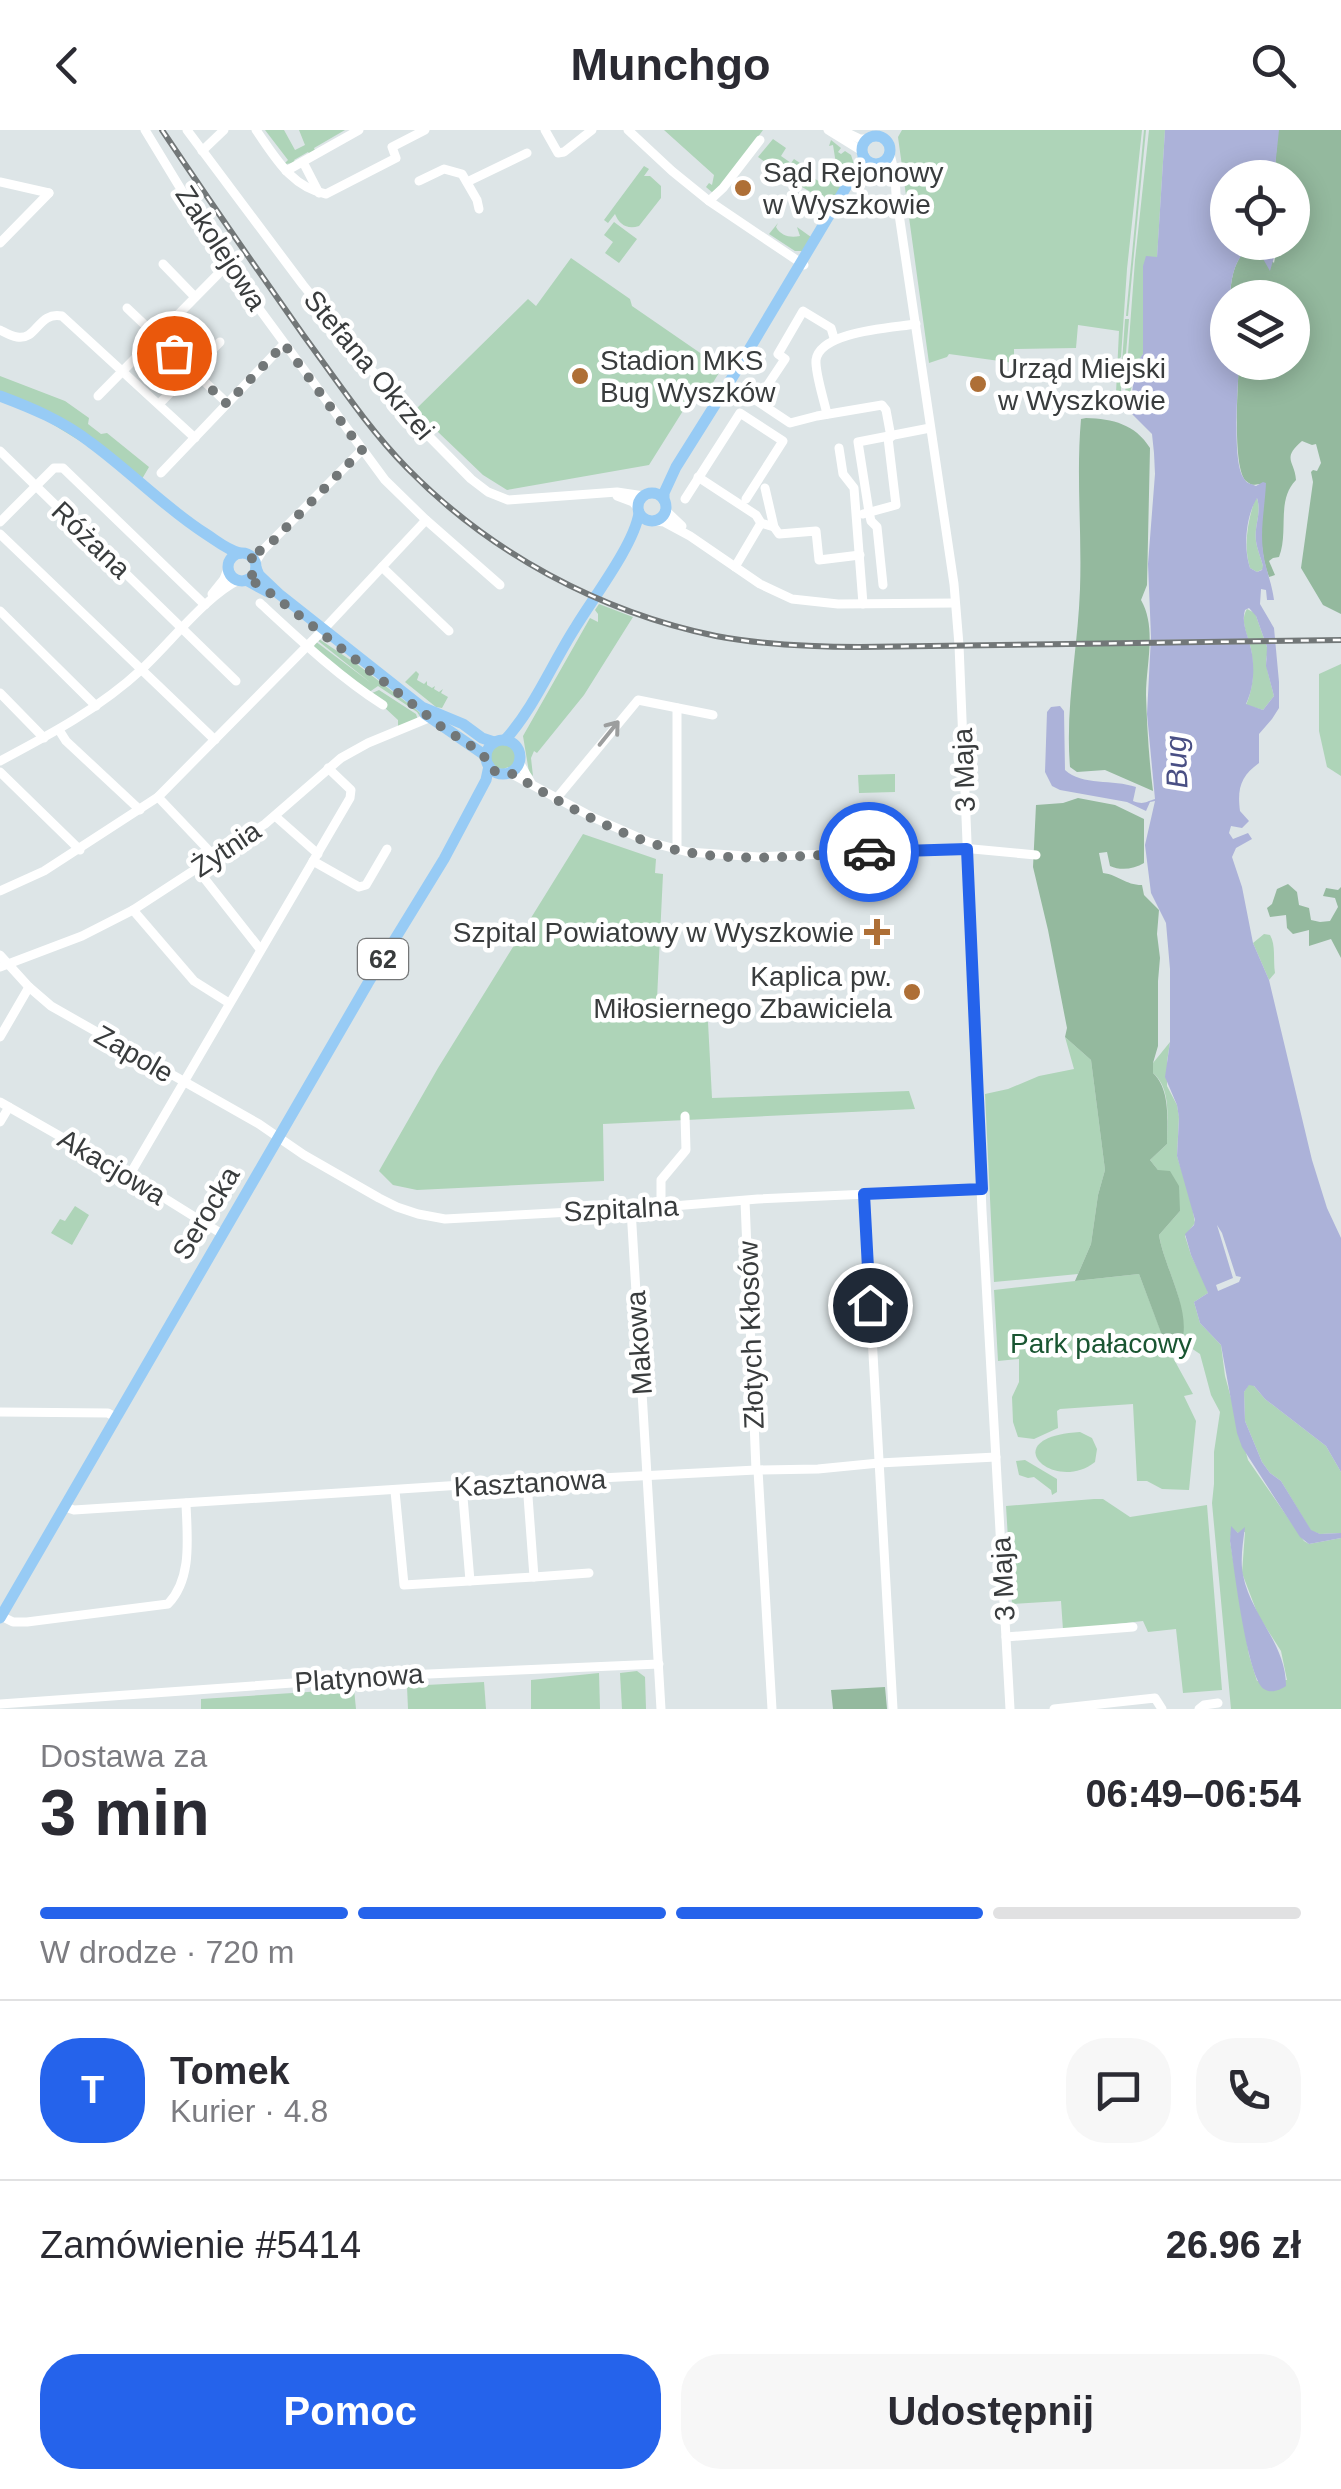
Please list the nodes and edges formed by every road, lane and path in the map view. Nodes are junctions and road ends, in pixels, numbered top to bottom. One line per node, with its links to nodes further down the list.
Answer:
1 (145, 130): 28 (street, Zakolejowa)
2 (186, 130): 15 (street, Stefana Okrzei)
3 (224, 130): 15 (street)
4 (256, 130): 18 (street)
5 (357, 130): 17 (street)
6 (425, 130): 22 (street)
7 (546, 130): 8 (street)
8 (592, 130)
9 (628, 130): 23 (street)
10 (828, 130): 14 (street)
11 (841, 130): 14 (street)
12 (893, 130): 14 (main road, 62)
13 (760, 140): 23 (street)
14 (876, 149): 27 (main road, 62); 31 (street, 3 Maja)
15 (202, 150): 57 (street, Stefana Okrzei)
16 (526, 153): 21 (street)
17 (303, 162): 18 (street); 22 (street)
18 (286, 172): 22 (street)
19 (419, 181): 21 (street)
20 (0, 182): 25 (street)
21 (467, 182): 24 (street)
22 (319, 193)
23 (709, 201): 27 (street)
24 (480, 209)
25 (0, 243)
26 (162, 264): 29 (street)
27 (803, 264): 50 (main road, 62)
28 (228, 265): 29 (street); 36 (street, Zakolejowa)
29 (195, 298): 33 (street)
30 (127, 308): 33 (street)
31 (916, 324): 34 (street); 44 (street, 3 Maja)
32 (0, 330): 37 (street)
33 (156, 336): 37 (street); 38 (street)
34 (834, 338): 43 (street); 43 (street)
35 (220, 342): 38 (street)
36 (284, 344): 42 (street); 48 (street, Zakolejowa)
37 (123, 370): 40 (street); 41 (street)
38 (192, 370): 41 (street); 42 (street)
39 (0, 396): 66 (main road)
40 (98, 396)
41 (158, 404): 46 (street)
42 (227, 404): 46 (street)
43 (827, 414): 45 (street)
44 (930, 428): 45 (street); 79 (street, 3 Maja)
45 (890, 437): 59 (street); 59 (street)
46 (195, 438): 51 (street)
47 (840, 448): 60 (street)
48 (362, 450): 61 (street, Zakolejowa); 71 (street)
49 (0, 451): 53 (street)
50 (676, 466): 57 (main road, 62); 58 (main road, 62)
51 (161, 473)
52 (698, 478): 55 (street); 56 (street); 64 (street)
53 (36, 486): 63 (street, Różana); 81 (street); 83 (street, Różana)
54 (765, 488): 65 (street)
55 (685, 498)
56 (746, 499)
57 (643, 502): 58 (main road); 62 (main road); 69 (main road, 62)
58 (664, 505): 62 (main road, 62); 68 (street)
59 (869, 512): 60 (street); 77 (street)
60 (856, 516): 70 (street)
61 (426, 520): 73 (street); 76 (street, Zakolejowa)
62 (653, 521): 68 (street); 69 (main road, 62)
63 (0, 522)
64 (761, 523): 65 (street); 74 (street)
65 (774, 527): 70 (street)
66 (197, 528): 71 (main road); 72 (main road)
67 (0, 534): 87 (street)
68 (690, 536): 74 (street)
69 (625, 548): 89 (main road, 62)
70 (860, 555): 80 (street)
71 (250, 560): 72 (main road); 75 (main road); 84 (main road)
72 (228, 567): 75 (main road); 81 (street)
73 (382, 567): 84 (street); 85 (street)
74 (735, 567): 80 (street)
75 (242, 580): 81 (street); 84 (main road)
76 (500, 585)
77 (883, 585)
78 (260, 603): 86 (street)
79 (955, 603): 80 (street); 113 (street, 3 Maja)
80 (863, 604)
81 (205, 605): 83 (street)
82 (0, 611): 91 (street)
83 (182, 628): 87 (street); 88 (street, Różana)
84 (322, 631): 86 (street); 95 (main road)
85 (449, 631)
86 (307, 646): 92 (street); 98 (street)
87 (141, 670): 91 (street); 98 (street)
88 (236, 681)
89 (540, 688): 99 (main road, 62); 100 (main road, 62)
90 (0, 693): 97 (street)
91 (96, 706): 96 (street)
92 (383, 706)
93 (677, 708): 94 (street); 108 (street, one-way to 93); 115 (street)
94 (713, 715)
95 (436, 717): 99 (main road); 102 (main road); 103 (street, Żytnia)
96 (59, 730): 97 (street); 109 (street)
97 (44, 738): 101 (street)
98 (215, 740): 107 (street)
99 (500, 741): 100 (main road); 102 (main road, 62)
100 (518, 755): 105 (main road, 62); 106 (street)
101 (0, 761)
102 (487, 761): 105 (main road); 111 (main road, Serocka / 62)
103 (328, 768): 110 (street, Żytnia); 118 (street)
104 (0, 772): 114 (street)
105 (505, 773): 106 (street); 111 (main road, Serocka / 62)
106 (532, 783): 108 (street)
107 (158, 797): 109 (street); 117 (street)
108 (556, 799): 115 (street)
109 (140, 810): 114 (street)
110 (275, 816): 117 (street, Żytnia); 118 (street)
111 (457, 836): 132 (main road, Serocka / 62)
112 (388, 849): 118 (street)
113 (967, 849): 115 (street); 116 (street); 134 (street, 3 Maja)
114 (80, 850): 120 (street)
115 (677, 850)
116 (1036, 855)
117 (215, 857): 119 (street, Żytnia)
118 (315, 858): 122 (street)
119 (197, 869): 121 (street, Żytnia); 122 (street)
120 (0, 891)
121 (133, 910): 124 (street, Żytnia); 126 (street)
122 (260, 950): 126 (street)
123 (0, 955): 124 (street, Zapole)
124 (4, 966): 125 (street, Zapole)
125 (29, 987): 127 (street); 128 (street, Zapole)
126 (229, 1003): 128 (street)
127 (0, 1036)
128 (184, 1082): 132 (street, Zapole); 133 (street)
129 (4, 1105): 131 (street); 133 (street, Akacjowa)
130 (685, 1116): 137 (street)
131 (0, 1122)
132 (280, 1138): 138 (street, Szpitalna); 139 (main road, Serocka / 62)
133 (129, 1176): 139 (street, Akacjowa)
134 (982, 1189): 135 (street, Szpitalna); 142 (street, 3 Maja)
135 (864, 1194): 136 (street, Szpitalna); 143 (street)
136 (745, 1201): 137 (street, Szpitalna); 144 (street, Złotych Kłosów)
137 (662, 1208): 138 (street, Szpitalna)
138 (631, 1209): 145 (street, Makowa)
139 (222, 1234): 141 (main road, Serocka / 62)
140 (0, 1412): 141 (street)
141 (117, 1418): 150 (main road, Serocka / 62)
142 (996, 1457): 143 (street, Kasztanowa); 156 (street, 3 Maja)
143 (879, 1463): 144 (street, Kasztanowa); 163 (street)
144 (757, 1470): 145 (street, Kasztanowa); 162 (street, Złotych Kłosów)
145 (646, 1476): 146 (street, Kasztanowa); 157 (street, Makowa)
146 (527, 1484): 147 (street, Kasztanowa); 152 (street)
147 (462, 1486): 148 (street, Kasztanowa); 153 (street)
148 (395, 1491): 149 (street, Kasztanowa); 153 (street)
149 (186, 1503): 150 (street, Kasztanowa); 154 (street)
150 (65, 1506): 154 (main road, Serocka / 62)
151 (589, 1573): 152 (street)
152 (534, 1578): 153 (street)
153 (470, 1582)
154 (0, 1617)
155 (1133, 1627): 156 (street)
156 (1006, 1637): 164 (street, 3 Maja)
157 (659, 1664): 160 (street, Platynowa); 161 (street, Makowa)
158 (1218, 1703): 167 (street)
159 (0, 1704): 160 (street, Platynowa)
160 (59, 1704)
161 (661, 1709)
162 (772, 1709)
163 (893, 1709)
164 (1010, 1709)
165 (1054, 1709): 166 (street)
166 (1162, 1709)
167 (1198, 1709)

